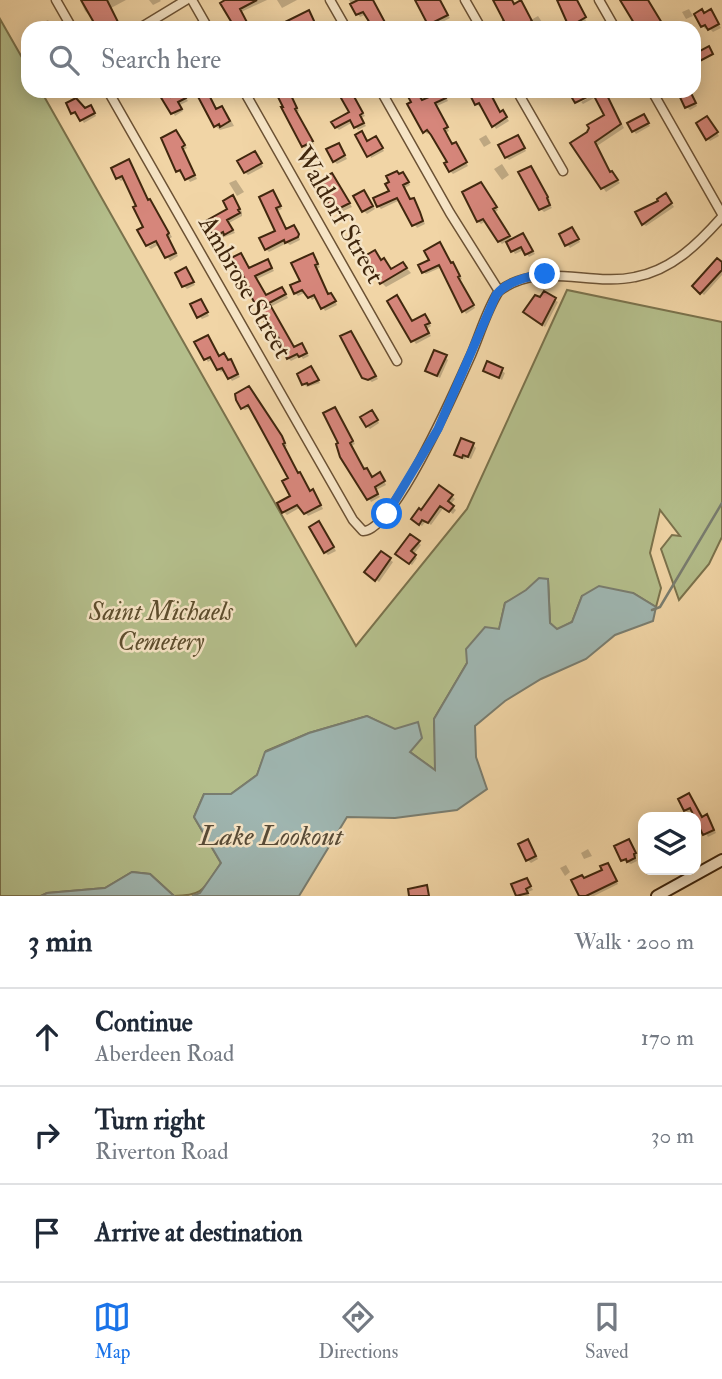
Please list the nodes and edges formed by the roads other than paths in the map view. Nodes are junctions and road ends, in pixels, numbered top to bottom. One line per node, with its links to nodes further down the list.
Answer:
1 (56, 0): 6 (street)
2 (189, 0): 7 (street); 8 (street)
3 (330, 0): 9 (street)
4 (465, 0): 10 (street)
5 (599, 0): 11 (street)
6 (68, 21)
7 (152, 21)
8 (203, 21)
9 (341, 21)
10 (477, 21)
11 (611, 21)
12 (112, 98): 19 (street, Ambrose Street)
13 (248, 98): 20 (street, Waldorf Street)
14 (385, 98): 19 (street)
15 (521, 98): 17 (street)
16 (656, 98): 18 (street)
17 (563, 171)
18 (722, 215): 19 (street)
19 (499, 291)
20 (397, 361)
21 (722, 860): 22 (main road)
22 (656, 896)

